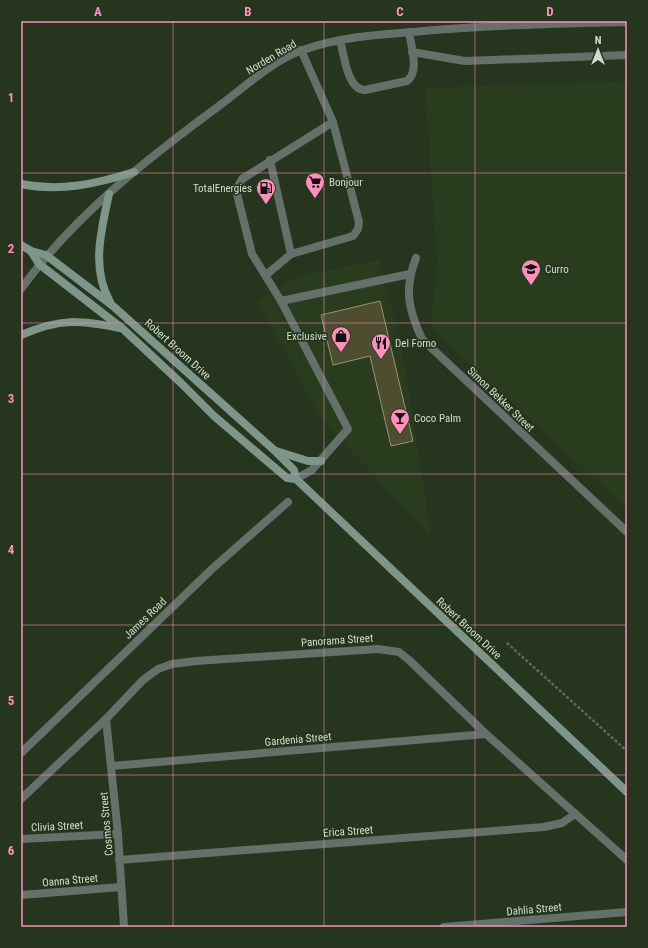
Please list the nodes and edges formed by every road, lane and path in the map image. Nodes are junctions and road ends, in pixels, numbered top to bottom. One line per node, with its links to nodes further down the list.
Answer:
1 (627, 22): 2 (street, Norden Road)
2 (532, 23): 3 (street, Norden Road)
3 (409, 32): 4 (street, Norden Road); 6 (street)
4 (340, 40): 5 (street, Norden Road); 6 (street)
5 (301, 50): 8 (street); 10 (street, Norden Road)
6 (412, 52): 7 (street)
7 (627, 55)
8 (333, 122): 9 (street); 15 (street)
9 (270, 160): 15 (street); 20 (street)
10 (134, 172): 11 (street); 12 (street, Norden Road)
11 (21, 184)
12 (109, 194): 16 (street, Norden Road); 23 (street)
13 (21, 244): 14 (street, Robert Broom Drive)
14 (31, 251): 16 (street, Robert Broom Drive); 18 (street, Robert Broom Drive)
15 (291, 254): 20 (street)
16 (46, 255): 18 (street, Norden Road); 23 (street, Robert Broom Drive)
17 (416, 258): 19 (street, Simon Bekker Street)
18 (39, 264): 21 (street, Norden Road); 24 (street, Robert Broom Drive)
19 (410, 274): 22 (street); 30 (street, Simon Bekker Street)
20 (266, 275): 22 (street)
21 (21, 289)
22 (282, 301): 27 (street)
23 (113, 306): 26 (street, Robert Broom Drive)
24 (123, 329): 25 (street); 28 (street, Robert Broom Drive)
25 (21, 335)
26 (274, 450): 27 (street); 28 (street, Robert Broom Drive)
27 (321, 460): 28 (street)
28 (296, 479): 37 (street, Robert Broom Drive)
29 (288, 502): 35 (street, James Road)
30 (627, 532)
31 (508, 643): 34 (path)
32 (106, 719): 33 (street, Panorama Street); 36 (street, Cosmos Street); 38 (street, Panorama Street)
33 (486, 734): 36 (street, Gardenia Street); 39 (street, Panorama Street)
34 (627, 751)
35 (21, 753)
36 (112, 766): 40 (street, Cosmos Street)
37 (627, 792)
38 (21, 798)
39 (574, 814): 42 (street, Erica Street); 43 (street, Panorama Street)
40 (118, 834): 41 (street, Clivia Street); 42 (street, Cosmos Street)
41 (21, 839)
42 (120, 860): 44 (street, Cosmos Street)
43 (627, 860)
44 (121, 887): 45 (street, Oanna Street); 47 (street, Cosmos Street)
45 (21, 895)
46 (627, 912): 48 (street, Dahlia Street)
47 (124, 927)
48 (444, 927)

